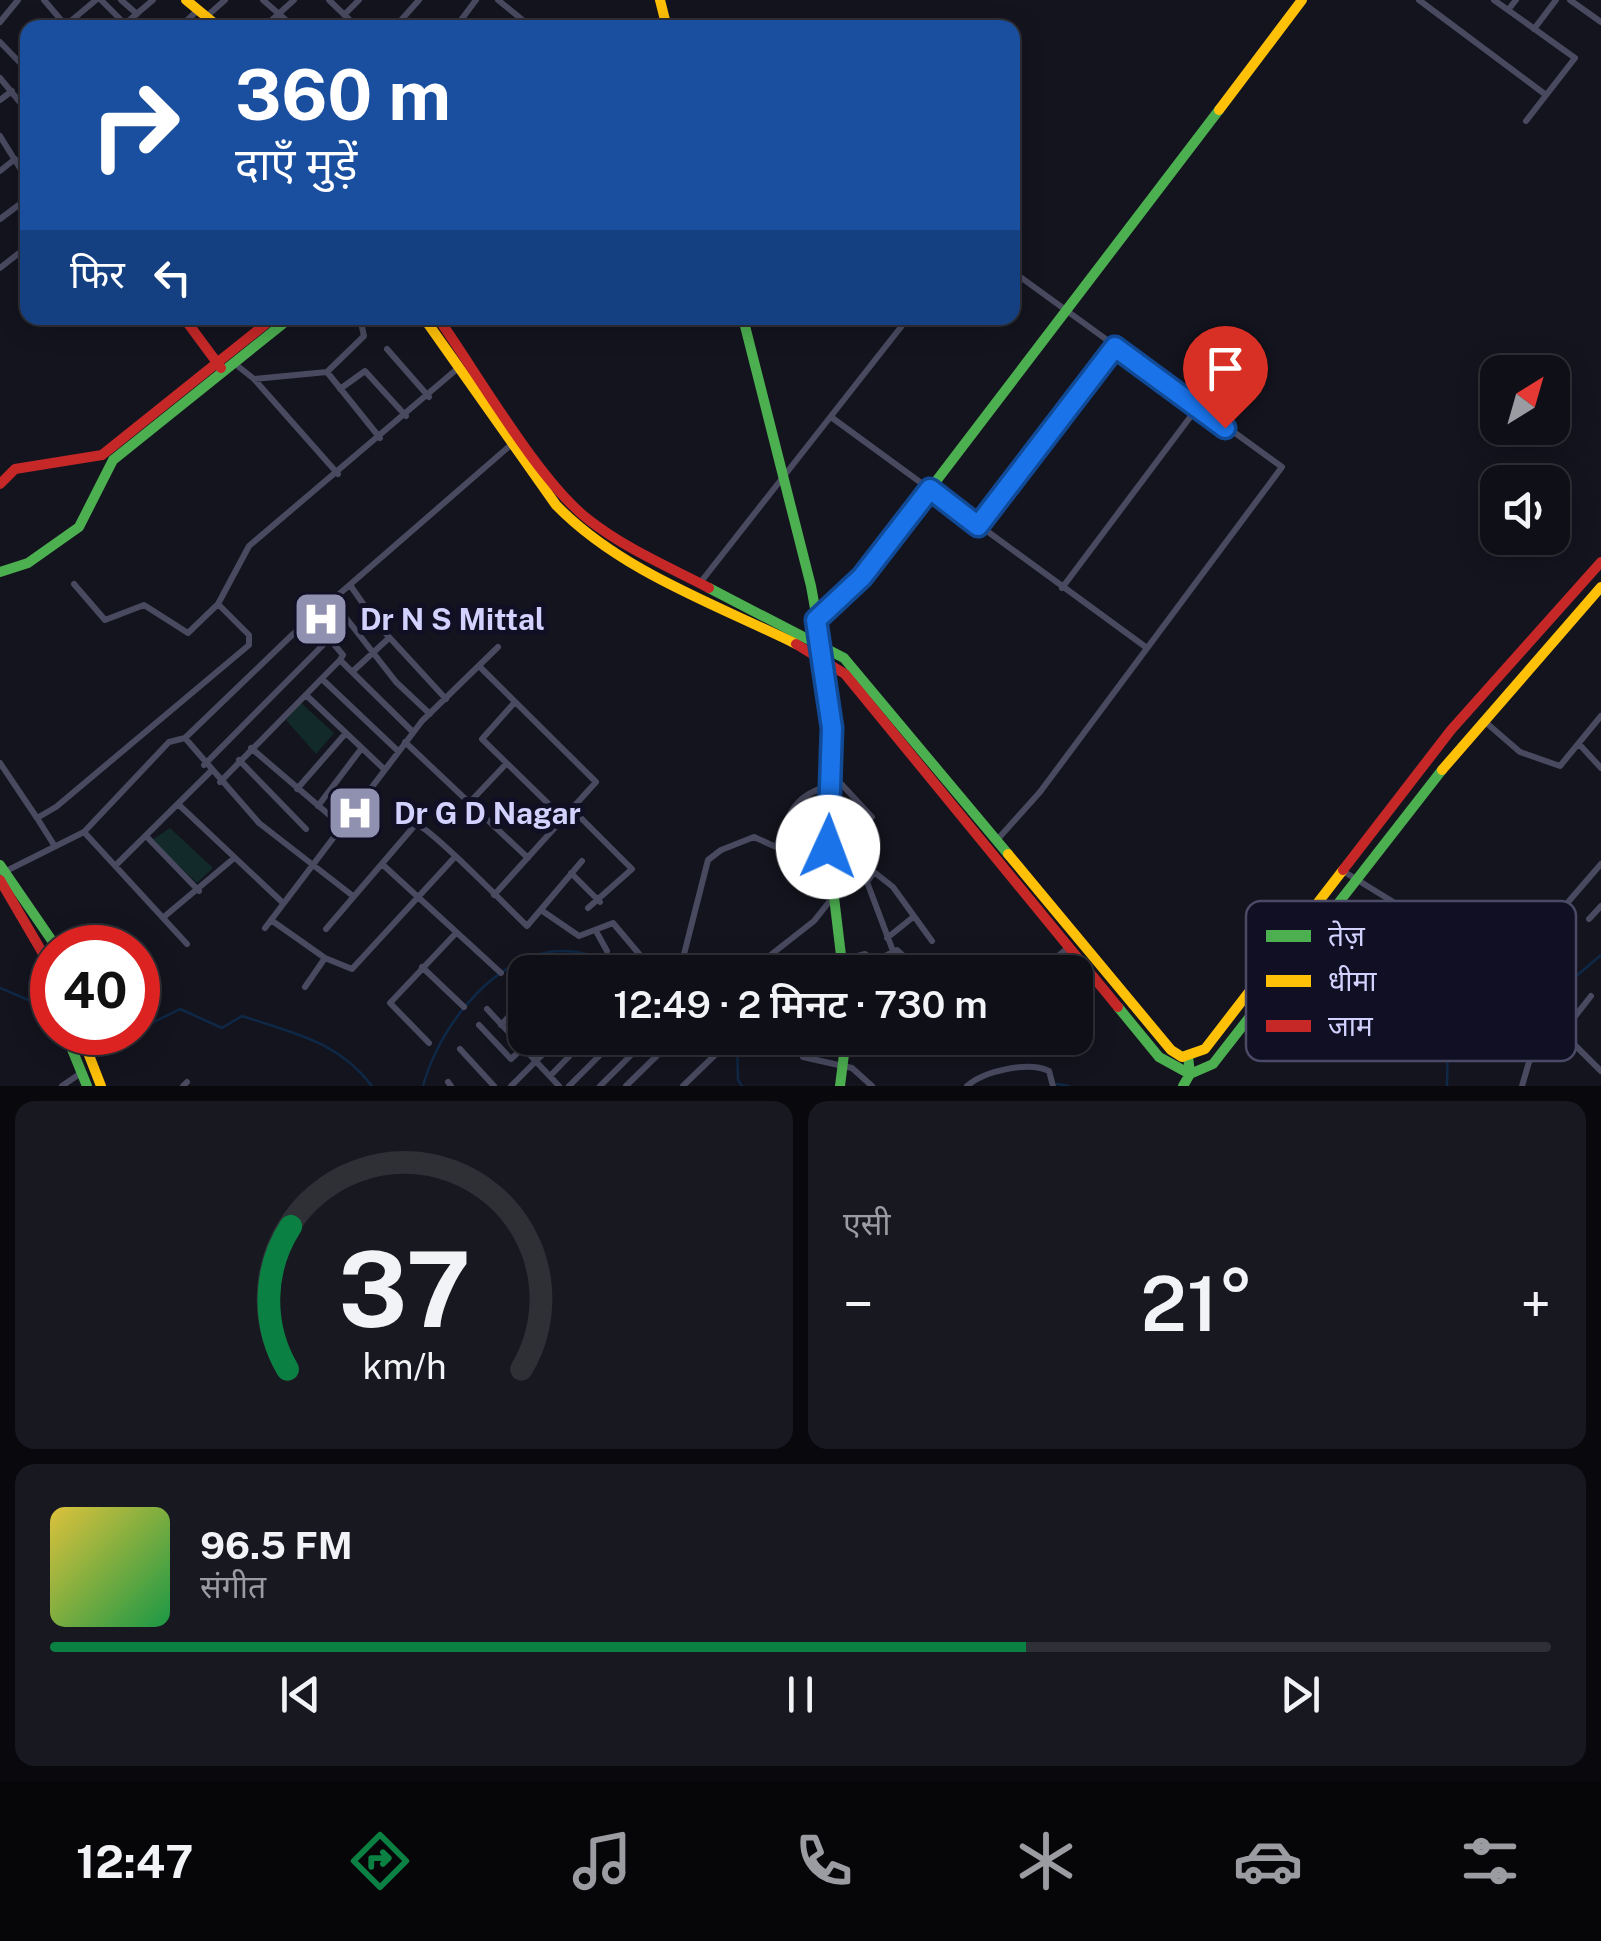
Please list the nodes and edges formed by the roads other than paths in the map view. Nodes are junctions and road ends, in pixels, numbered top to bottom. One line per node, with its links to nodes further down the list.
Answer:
1 (17, 0): 38 (street)
2 (44, 0): 21 (street)
3 (64, 0): 21 (street)
4 (99, 0): 28 (street); 29 (street)
5 (121, 0): 25 (street)
6 (153, 0): 25 (street)
7 (186, 0): 23 (main road)
8 (225, 0): 23 (street)
9 (263, 0): 24 (street)
10 (294, 0): 24 (street)
11 (328, 0): 26 (street)
12 (359, 0): 26 (street)
13 (419, 0): 36 (street)
14 (498, 0): 37 (street)
15 (1302, 0): 56 (main road)
16 (1419, 0): 45 (street)
17 (1494, 0): 22 (street)
18 (1516, 0): 22 (street)
19 (1556, 0): 40 (street)
20 (1570, 0): 39 (street)
21 (53, 10): 27 (street)
22 (1508, 10): 40 (street)
23 (203, 13): 31 (street); 32 (main road)
24 (279, 13): 33 (street); 34 (street)
25 (137, 14): 30 (street)
26 (344, 15): 35 (street)
27 (62, 20)
28 (74, 20)
29 (117, 20)
30 (130, 20)
31 (192, 20)
32 (211, 20)
33 (272, 20)
34 (286, 20)
35 (349, 20)
36 (401, 20)
37 (523, 20)
38 (0, 22)
39 (1601, 22)
40 (1534, 29): 45 (street)
41 (0, 42): 42 (street)
42 (20, 63)
43 (0, 78): 44 (street)
44 (12, 91): 46 (street); 47 (street)
45 (1546, 95): 48 (street)
46 (20, 97)
47 (0, 100)
48 (1526, 121)
49 (0, 136): 50 (street)
50 (15, 159): 51 (street); 52 (street)
51 (20, 167)
52 (0, 171)
53 (20, 252): 54 (street)
54 (0, 268)
55 (1020, 277): 56 (street)
56 (1066, 309): 65 (street); 82 (main road)
57 (189, 325): 68 (main road)
58 (265, 325): 68 (main road)
59 (281, 325): 67 (main road)
60 (362, 325): 70 (street)
61 (429, 325): 69 (main road)
62 (446, 325): 86 (main road)
63 (745, 325): 80 (main road)
64 (903, 325): 76 (street)
65 (1115, 347): 74 (street); 83 (street)
66 (388, 349): 73 (street)
67 (234, 363): 68 (main road); 71 (street)
68 (220, 367): 81 (main road); 85 (main road)
69 (458, 369): 73 (street); 78 (main road)
70 (326, 372): 71 (street); 72 (street)
71 (254, 379): 79 (street)
72 (340, 389): 75 (street); 77 (street)
73 (429, 397): 75 (street)
74 (1196, 408): 90 (street); 99 (street)
75 (406, 416): 77 (street)
76 (831, 417): 80 (street); 82 (street)
77 (380, 438): 79 (street)
78 (514, 442): 88 (street); 101 (main road)
79 (338, 474): 92 (street)
80 (785, 477): 86 (street); 94 (main road)
81 (0, 484)
82 (930, 489): 83 (street); 94 (main road)
83 (978, 526): 90 (street)
84 (1601, 562): 151 (main road)
85 (0, 572)
86 (700, 583): 97 (main road)
87 (74, 584): 92 (street)
88 (350, 585): 91 (street); 96 (street)
89 (1601, 587): 111 (main road)
90 (1062, 588): 99 (street)
91 (332, 600): 93 (street); 100 (street)
92 (218, 604): 135 (street)
93 (312, 618): 95 (street); 114 (street)
94 (816, 620): 97 (main road)
95 (329, 638): 102 (street); 122 (street)
96 (389, 638): 100 (street); 107 (street)
97 (818, 642): 101 (main road); 141 (main road)
98 (498, 647): 103 (street)
99 (1147, 648): 141 (street)
100 (372, 654): 104 (street); 109 (street)
101 (824, 658): 127 (main road); 182 (main road)
102 (340, 660): 104 (street); 105 (street)
103 (481, 668): 107 (street); 108 (street)
104 (352, 672): 112 (street)
105 (322, 679): 106 (street); 119 (street)
106 (306, 695): 113 (street); 117 (street)
107 (446, 699): 109 (street)
108 (515, 702): 123 (street); 133 (street)
109 (430, 714): 112 (street)
110 (1601, 716): 116 (street)
111 (1483, 720): 116 (street); 154 (main road)
112 (413, 732): 115 (street)
113 (345, 734): 118 (street); 129 (street)
114 (185, 738): 122 (street); 139 (street)
115 (406, 742): 119 (street); 130 (street)
116 (1579, 744): 124 (street)
117 (252, 748): 120 (street); 129 (street)
118 (361, 749): 125 (street); 132 (street)
119 (398, 751): 125 (street)
120 (239, 760): 128 (street); 138 (street)
121 (0, 763): 135 (street)
122 (204, 764): 126 (street)
123 (506, 764): 130 (street); 136 (street)
124 (1601, 768)
125 (384, 769): 137 (street)
126 (210, 772): 128 (street); 131 (street)
127 (831, 779): 134 (street); 159 (main road); 186 (street)
128 (220, 782): 147 (street)
129 (298, 789): 132 (street)
130 (470, 802): 144 (street)
131 (178, 804): 140 (street); 143 (street)
132 (318, 806): 137 (street)
133 (574, 811): 136 (street); 164 (street)
134 (872, 817)
135 (37, 818): 142 (street)
136 (565, 820): 144 (street)
137 (341, 825): 147 (street)
138 (306, 829)
139 (84, 832): 142 (street); 149 (street)
140 (146, 836): 149 (street); 155 (street)
141 (998, 840): 220 (main road)
142 (54, 844): 152 (street)
143 (233, 858): 155 (street); 165 (street)
144 (528, 858): 156 (street)
145 (454, 859): 148 (street); 156 (street); 158 (street)
146 (582, 861): 153 (street)
147 (312, 862): 157 (street); 165 (street)
148 (382, 864): 157 (street); 158 (street)
149 (116, 865): 169 (street)
150 (1600, 867): 163 (street)
151 (1343, 871): 154 (street); 160 (main road)
152 (1, 873): 173 (main road); 174 (main road)
153 (571, 873): 164 (street); 168 (street)
154 (1356, 882): 161 (main road); 162 (street)
155 (200, 891): 169 (street)
156 (494, 895): 168 (street)
157 (353, 896): 176 (street)
158 (420, 896): 178 (street); 192 (street)
159 (834, 896): 187 (street); 188 (main road)
160 (1320, 901)
161 (1341, 901)
162 (1388, 901)
163 (1569, 901)
164 (600, 902): 167 (street)
165 (283, 903): 172 (street)
166 (1601, 906): 171 (street)
167 (588, 908)
168 (541, 910): 177 (street)
169 (165, 916): 181 (street)
170 (912, 918): 179 (street); 179 (street); 180 (street)
171 (1589, 919)
172 (271, 920): 175 (street); 192 (street)
173 (40, 925)
174 (30, 926)
175 (264, 928)
176 (326, 929)
177 (596, 931): 183 (street); 185 (street)
178 (456, 933): 193 (street); 194 (street)
179 (887, 938): 184 (street)
180 (932, 941)
181 (188, 944)
182 (1069, 947): 191 (street); 227 (main road)
183 (607, 951)
184 (893, 951): 189 (street); 190 (street)
185 (640, 955)
186 (683, 955)
187 (771, 955)
188 (842, 955)
189 (886, 955)
190 (903, 955)
191 (1059, 955)
192 (325, 958): 195 (street)
193 (422, 967): 198 (street); 206 (street)
194 (501, 973)
195 (305, 987)
196 (1591, 996): 200 (street)
197 (1246, 997): 220 (main road)
198 (464, 1007)
199 (487, 1009): 203 (street)
200 (1576, 1016)
201 (508, 1017): 203 (street)
202 (1246, 1023): 227 (main road)
203 (501, 1024): 205 (street)
204 (479, 1025): 211 (street)
205 (508, 1032)
206 (429, 1043)
207 (1576, 1047): 225 (street)
208 (460, 1049): 232 (street)
209 (74, 1055): 226 (main road)
210 (88, 1055): 231 (main road)
211 (515, 1055)
212 (530, 1055): 223 (street)
213 (543, 1055): 223 (street)
214 (570, 1055): 228 (street)
215 (600, 1055): 235 (street)
216 (631, 1055): 236 (street)
217 (658, 1055): 237 (street)
218 (715, 1055): 238 (street)
219 (845, 1055): 224 (main road)
220 (1188, 1056): 227 (main road)
221 (803, 1057): 224 (street)
222 (1530, 1061): 244 (street)
223 (536, 1062): 228 (street); 233 (street)
224 (844, 1067): 239 (main road); 240 (street)
225 (1601, 1071)
226 (81, 1073): 229 (street); 230 (main road)
227 (1190, 1074): 243 (main road)
228 (550, 1076): 234 (street)
229 (62, 1086)
230 (87, 1086)
231 (101, 1086)
232 (494, 1086)
233 (512, 1086)
234 (559, 1086)
235 (569, 1086)
236 (600, 1086)
237 (626, 1086)
238 (684, 1086)
239 (840, 1086)
240 (872, 1086)
241 (966, 1086): 242 (street)
242 (1053, 1086)
243 (1183, 1086)
244 (1522, 1086)

